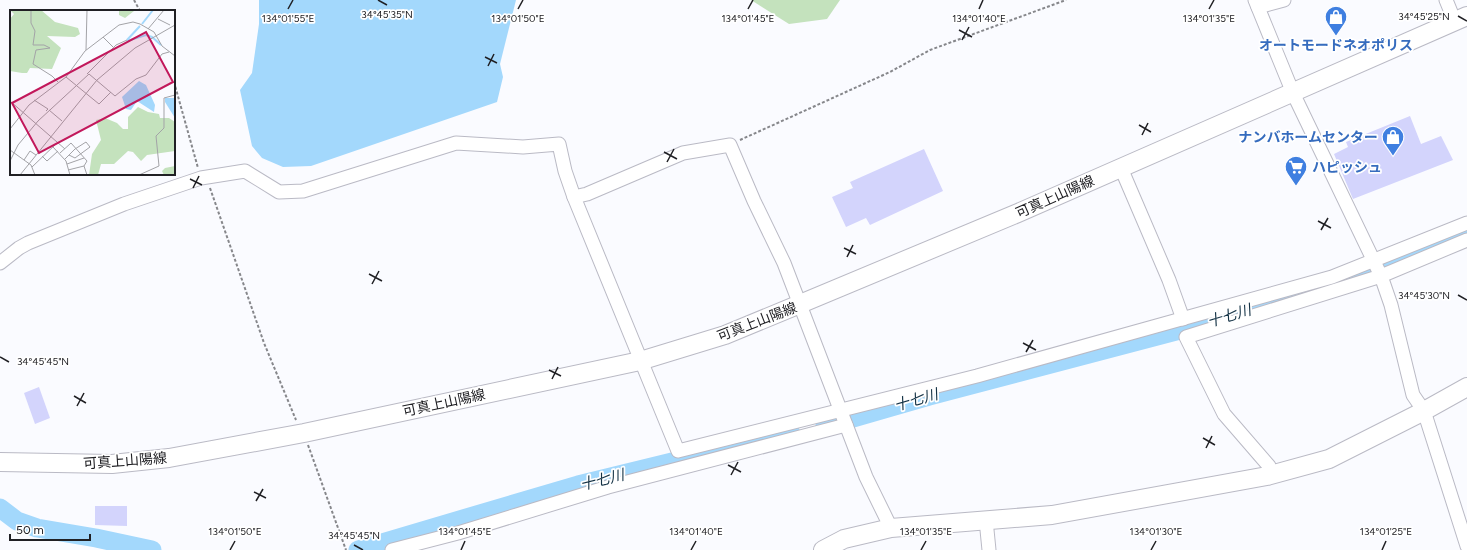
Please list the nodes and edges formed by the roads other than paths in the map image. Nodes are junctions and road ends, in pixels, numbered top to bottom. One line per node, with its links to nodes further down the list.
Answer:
1 (1284, 0): 3 (street)
2 (1446, 0): 4 (street)
3 (1256, 4): 5 (street)
4 (1461, 19): 5 (main road, 可真上山陽線)
5 (1293, 93): 6 (main road, 可真上山陽線); 10 (street)
6 (1121, 168): 13 (main road, 可真上山陽線); 14 (street)
7 (574, 196): 11 (street); 13 (street); 15 (street)
8 (1467, 223): 10 (street)
9 (1467, 240): 12 (street)
10 (1374, 261): 12 (street); 14 (street)
11 (0, 263)
12 (1381, 276): 18 (street); 21 (street)
13 (800, 304): 15 (main road, 可真上山陽線); 17 (street)
14 (1183, 319): 17 (street)
15 (640, 361): 17 (street); 20 (main road, 可真上山陽線)
16 (1467, 387): 18 (main road)
17 (841, 410): 19 (street)
18 (1424, 412): 21 (main road); 24 (street)
19 (846, 425): 23 (street); 25 (street)
20 (0, 462)
21 (1272, 475): 22 (main road)
22 (986, 520): 23 (main road); 27 (street)
23 (892, 528): 26 (main road)
24 (1467, 546)
25 (392, 550)
26 (823, 550)
27 (989, 550)

